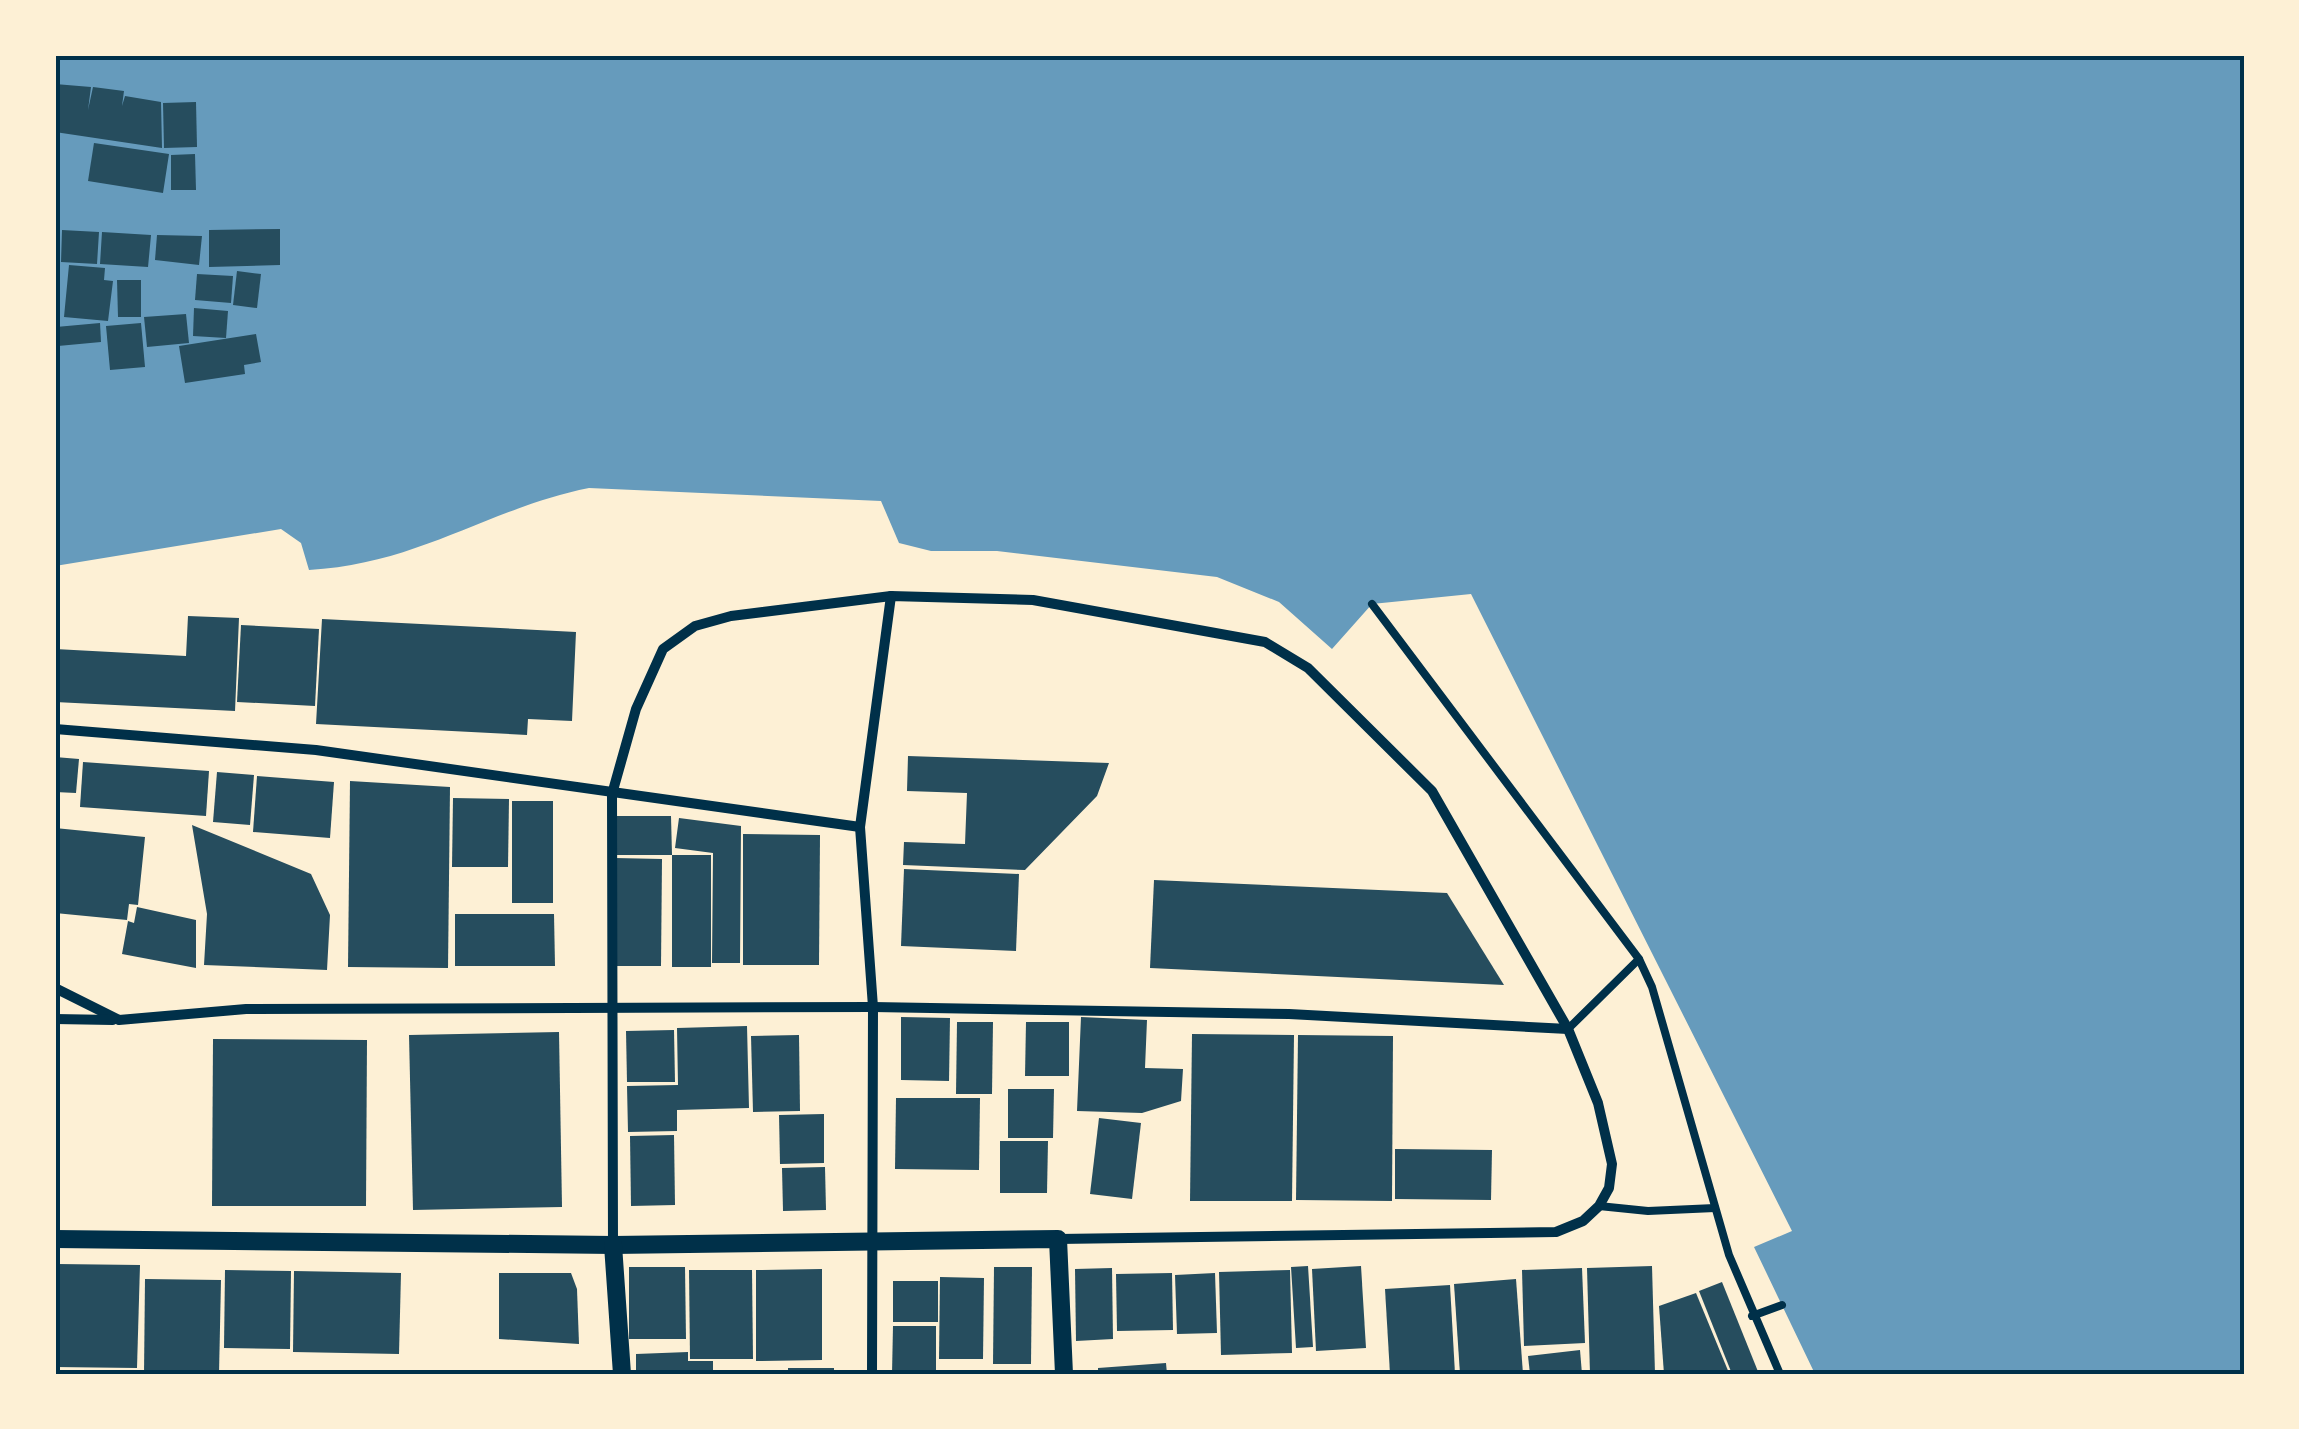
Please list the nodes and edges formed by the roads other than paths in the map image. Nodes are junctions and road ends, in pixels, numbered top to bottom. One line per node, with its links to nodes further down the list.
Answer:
1 (891, 596): 4 (street); 5 (street); 12 (street)
2 (1372, 604): 6 (lane)
3 (55, 729): 4 (street)
4 (612, 794): 5 (street); 9 (street)
5 (860, 827): 8 (street)
6 (1639, 959): 12 (lane); 14 (lane)
7 (55, 988): 11 (street)
8 (873, 1008): 9 (street); 12 (street); 17 (street)
9 (614, 1011): 11 (street); 18 (street)
10 (55, 1020): 11 (street)
11 (119, 1020)
12 (1568, 1028): 13 (street)
13 (1599, 1206): 14 (lane); 16 (street)
14 (1716, 1208): 20 (lane)
15 (55, 1239): 18 (street)
16 (1058, 1239): 17 (street); 23 (street)
17 (870, 1242): 18 (street); 22 (street)
18 (613, 1245): 21 (street)
19 (1782, 1305): 20 (lane)
20 (1752, 1316): 24 (lane)
21 (622, 1374)
22 (872, 1374)
23 (1064, 1374)
24 (1780, 1374)

